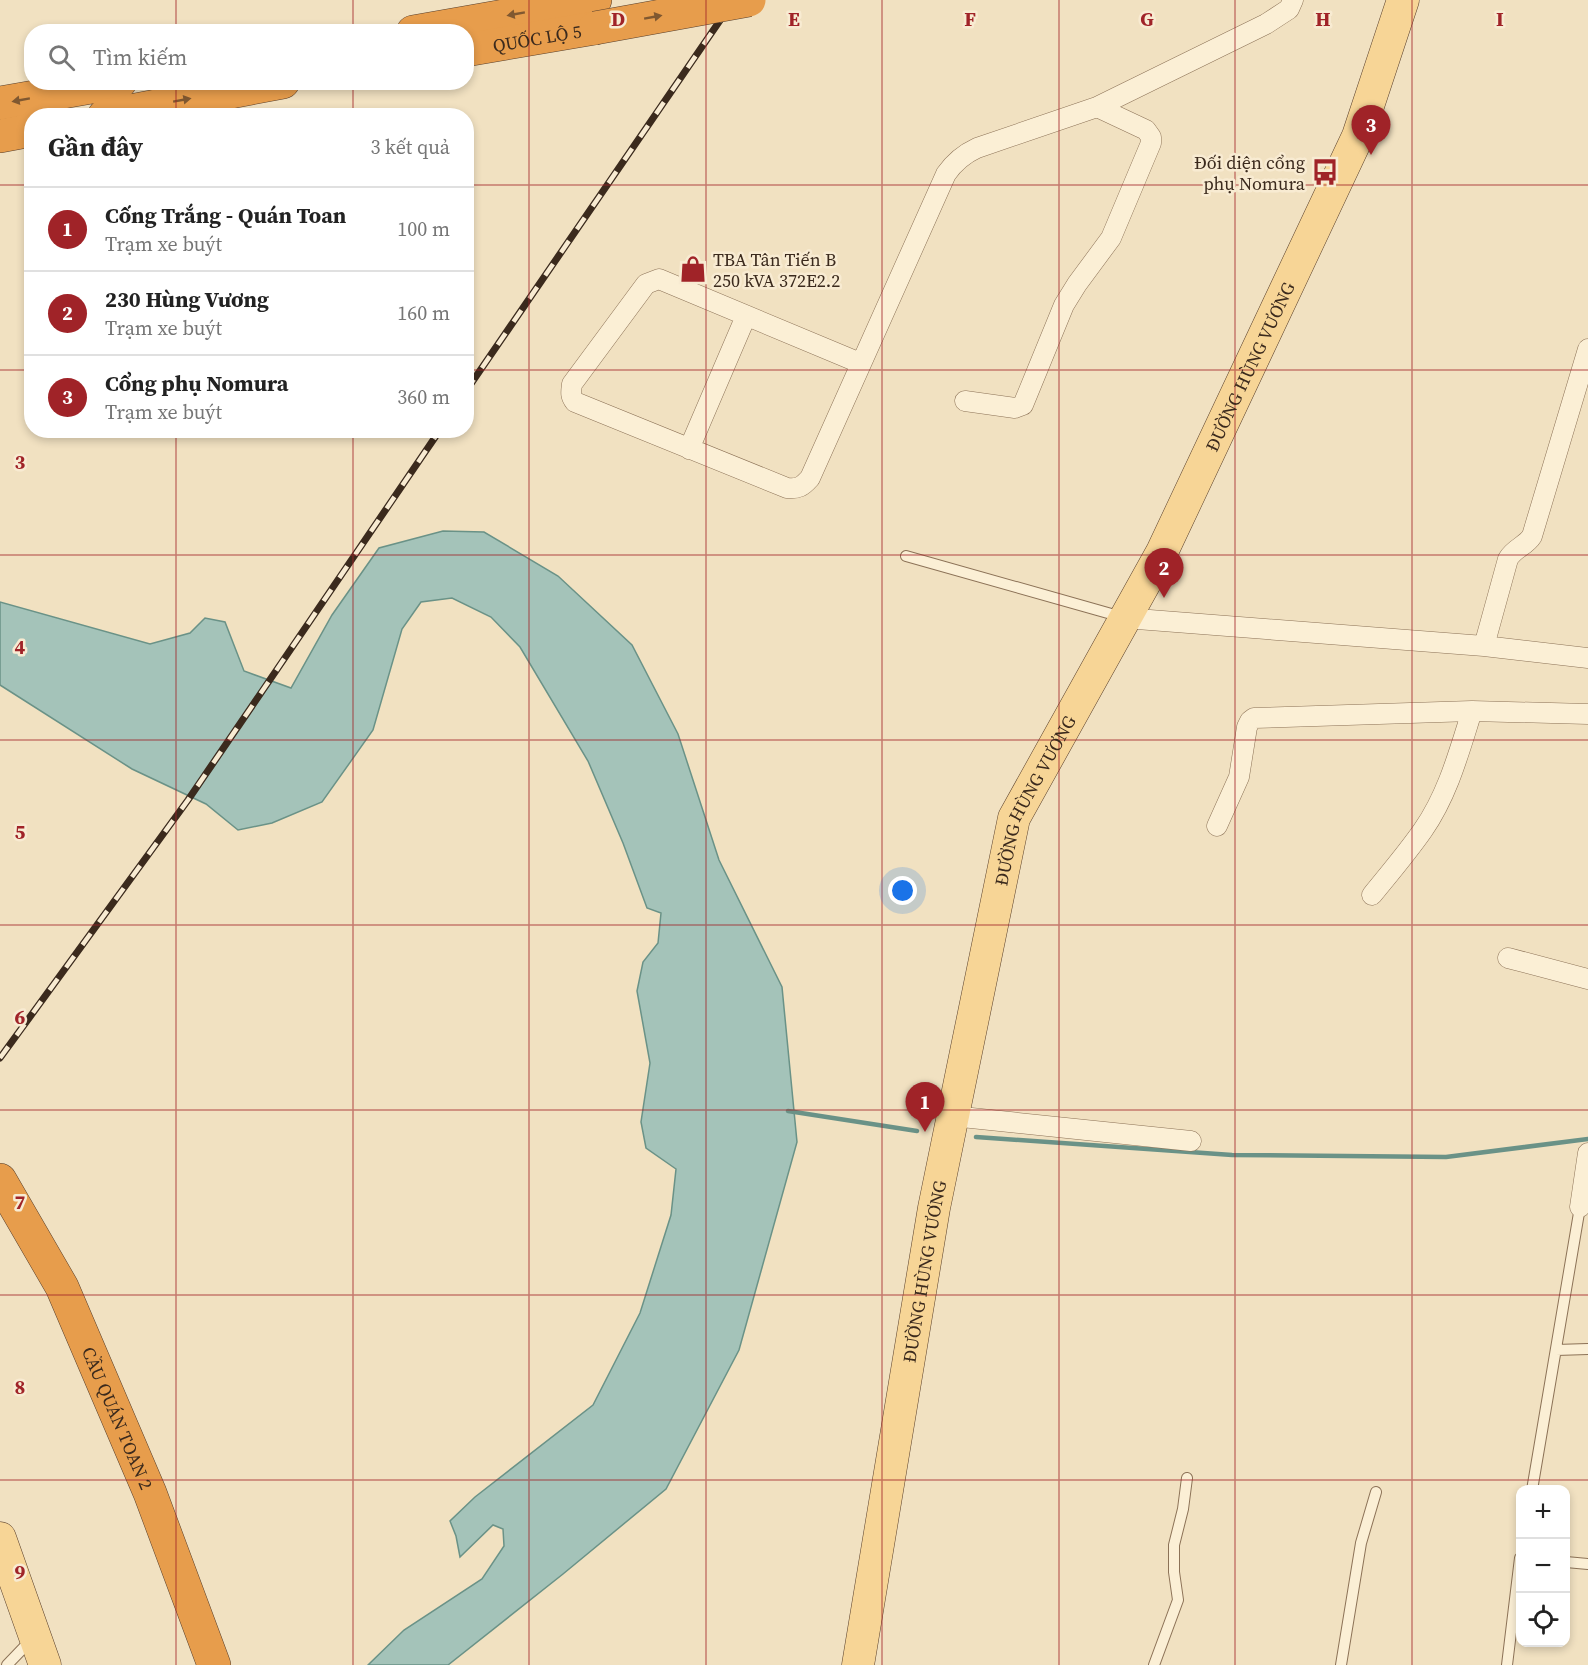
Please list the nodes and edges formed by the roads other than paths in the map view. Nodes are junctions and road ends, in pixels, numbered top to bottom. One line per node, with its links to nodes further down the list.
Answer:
1 (749, 0): 4 (highway, QUỐC LỘ 5, one-way to 1, bridge)
2 (1293, 0): 10 (street)
3 (1403, 0): 20 (main road, ĐƯỜNG HÙNG VƯƠNG)
4 (595, 14): 5 (highway, QUỐC LỘ 5, one-way to 5); 6 (highway, QUỐC LỘ 5)
5 (474, 26)
6 (474, 48)
7 (76, 90): 9 (highway, one-way to 9)
8 (241, 90): 11 (highway, one-way to 8)
9 (0, 104)
10 (1097, 107): 16 (street); 17 (street)
11 (146, 108)
12 (24, 132): 13 (highway)
13 (0, 136)
14 (746, 316): 16 (street); 18 (street); 18 (street)
15 (1588, 349): 21 (street)
16 (860, 363): 18 (street)
17 (964, 401)
18 (688, 449)
19 (906, 556): 20 (lane)
20 (1124, 618): 21 (street); 29 (main road, ĐƯỜNG HÙNG VƯƠNG)
21 (1484, 646): 22 (street)
22 (1588, 658)
23 (1472, 711): 24 (street); 25 (street); 26 (street)
24 (1588, 714)
25 (1217, 826)
26 (1372, 895)
27 (1508, 958): 28 (street)
28 (1588, 979)
29 (952, 1116): 30 (street); 49 (main road, ĐƯỜNG HÙNG VƯƠNG)
30 (1191, 1141)
31 (1588, 1153): 33 (street)
32 (0, 1180): 48 (highway, CẦU QUÁN TOAN 2)
33 (1580, 1207): 36 (lane)
34 (0, 1217): 47 (highway, CẦU QUÁN TOAN 2)
35 (1588, 1349): 36 (lane)
36 (1556, 1350): 38 (lane)
37 (1187, 1478): 50 (lane)
38 (1533, 1485)
39 (1376, 1492): 51 (lane)
40 (0, 1538): 44 (main road)
41 (1570, 1562): 42 (lane)
42 (1588, 1564)
43 (1516, 1592): 52 (lane)
44 (35, 1635): 45 (lane); 46 (main road)
45 (7, 1665)
46 (45, 1665)
47 (195, 1665)
48 (214, 1665)
49 (858, 1665)
50 (1154, 1665)
51 (1341, 1665)
52 (1507, 1665)

